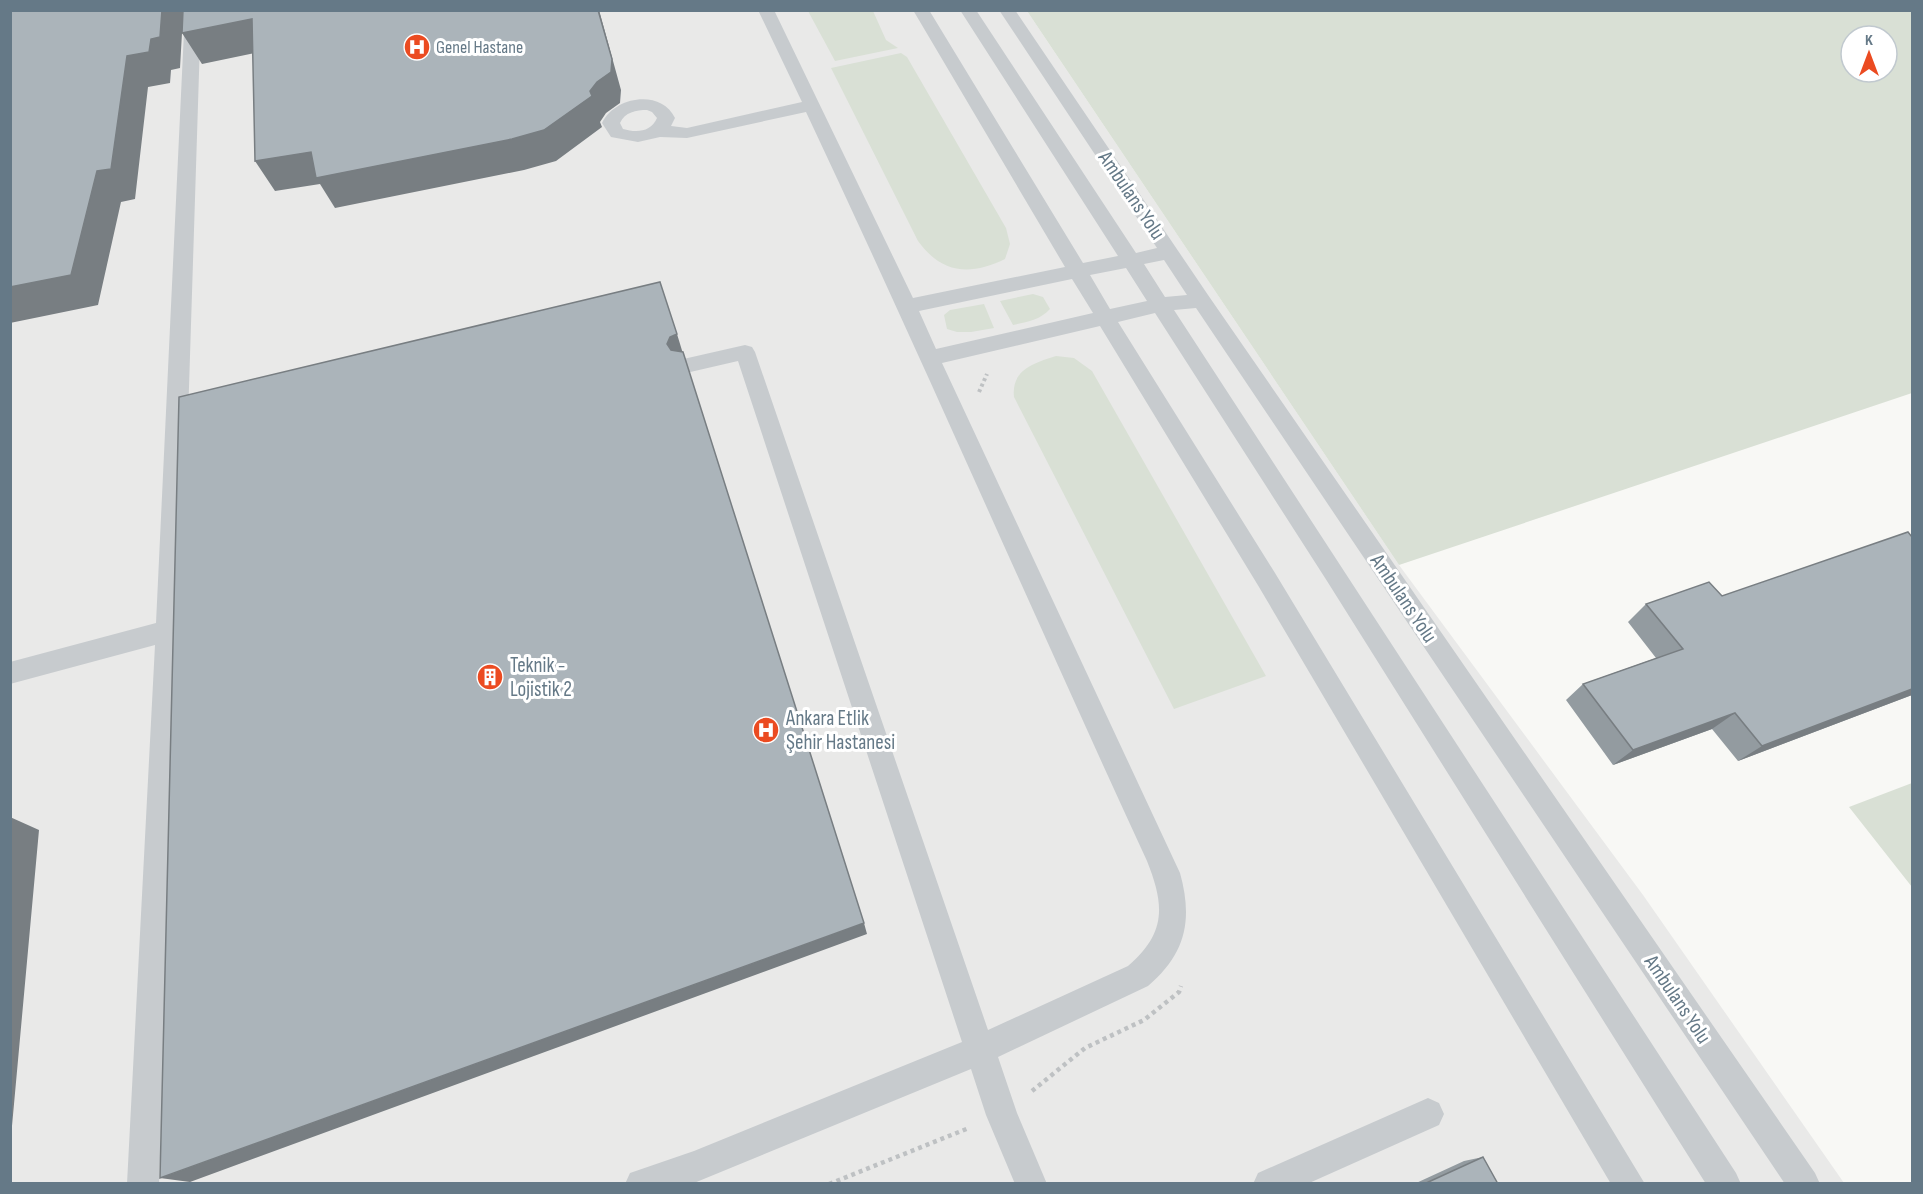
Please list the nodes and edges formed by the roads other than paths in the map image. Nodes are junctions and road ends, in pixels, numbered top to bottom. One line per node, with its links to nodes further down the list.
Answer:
1 (194, 10): 17 (lane)
2 (766, 10): 6 (lane)
3 (921, 10): 10 (lane)
4 (968, 10): 9 (lane)
5 (1007, 10): 8 (lane, Ambulans Yolu)
6 (812, 105): 7 (lane); 13 (lane)
7 (658, 131)
8 (1170, 252): 9 (lane); 11 (lane, Ambulans Yolu)
9 (1130, 262): 10 (lane); 12 (lane)
10 (1079, 273): 13 (lane); 14 (lane)
11 (1201, 300): 12 (lane); 28 (lane, Ambulans Yolu)
12 (1159, 305): 14 (lane); 27 (lane)
13 (907, 306): 15 (lane)
14 (1105, 317): 15 (lane); 26 (lane)
15 (930, 358): 19 (lane)
16 (686, 365): 19 (lane)
17 (167, 631): 18 (lane); 22 (lane)
18 (10, 673)
19 (982, 1049): 21 (lane); 24 (lane)
20 (1428, 1114): 25 (lane)
21 (695, 1175): 23 (lane)
22 (143, 1184)
23 (641, 1184)
24 (1031, 1184)
25 (1269, 1184)
26 (1629, 1184)
27 (1725, 1184)
28 (1804, 1184)

